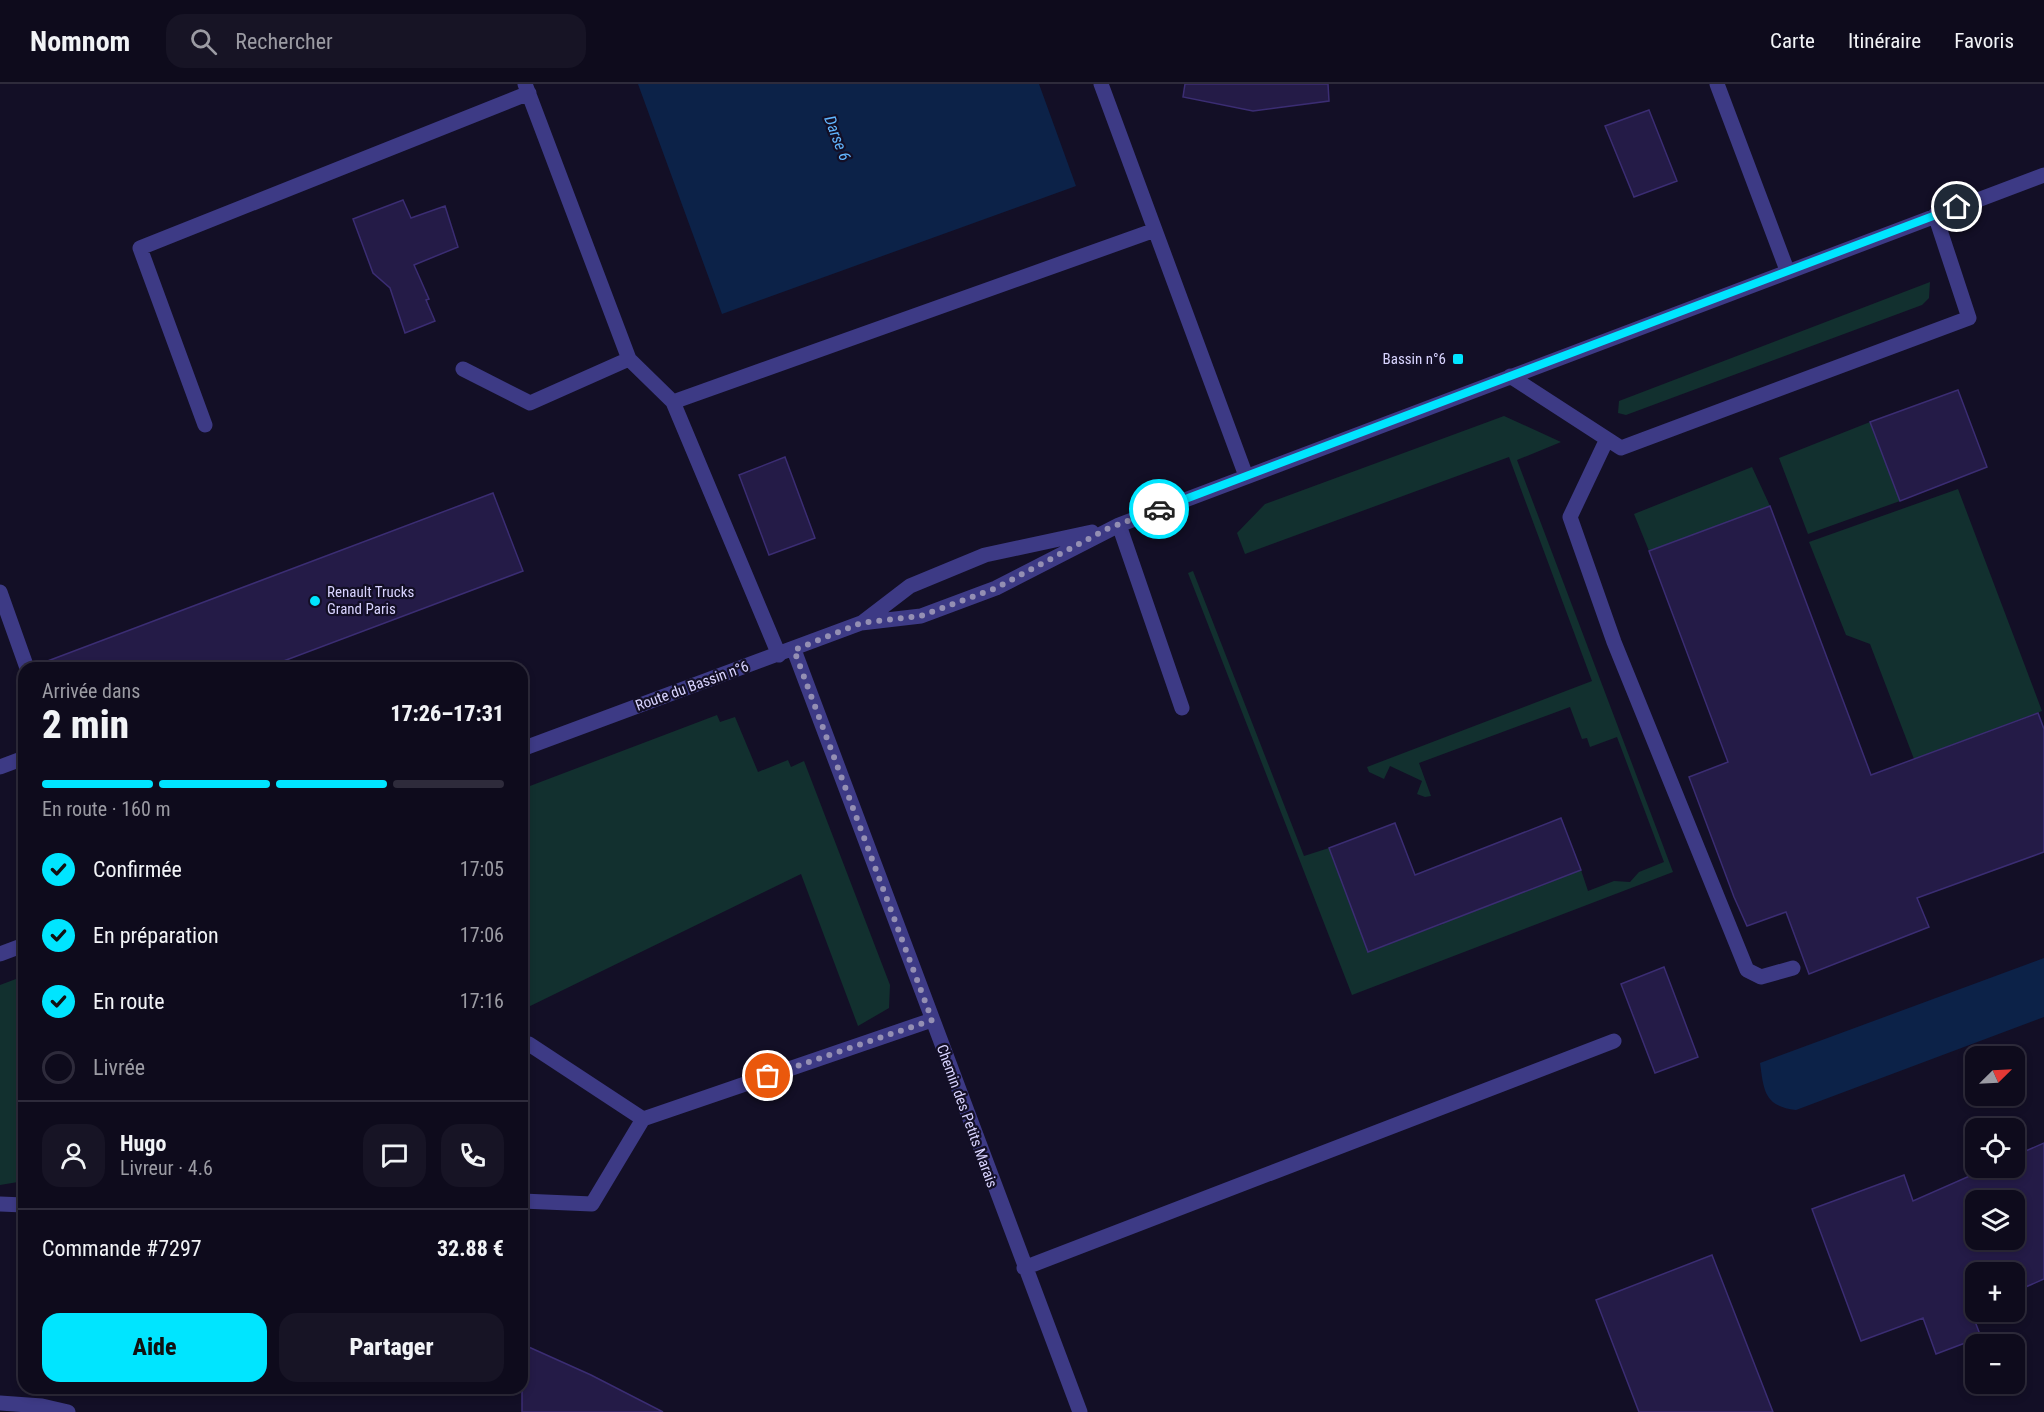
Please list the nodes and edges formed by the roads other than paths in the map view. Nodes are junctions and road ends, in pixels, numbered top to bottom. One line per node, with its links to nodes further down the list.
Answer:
1 (1101, 84): 6 (street)
2 (1717, 84): 7 (street)
3 (527, 89): 8 (street); 12 (street)
4 (2044, 175): 5 (street, Route du Bassin n°6)
5 (1935, 215): 7 (street, Route du Bassin n°6); 13 (street)
6 (1155, 230): 11 (street); 14 (street)
7 (1787, 270): 10 (street, Route du Bassin n°6)
8 (629, 359): 9 (street); 11 (street)
9 (463, 369)
10 (1510, 376): 13 (street); 14 (street, Route du Bassin n°6)
11 (673, 402): 18 (street, Chemin des Petits Marais)
12 (205, 425)
13 (1607, 439): 26 (street)
14 (1246, 476): 15 (street, Route du Bassin n°6)
15 (1114, 527): 17 (street, Route du Bassin n°6); 17 (street, Route du Bassin n°6); 20 (street)
16 (0, 591): 19 (street)
17 (861, 623): 18 (street, Route du Bassin n°6)
18 (786, 652): 21 (street, Route du Bassin n°6); 27 (street, Chemin des Petits Marais)
19 (25, 662)
20 (1182, 708)
21 (528, 747)
22 (18, 760): 23 (street)
23 (0, 767)
24 (18, 947): 25 (street)
25 (0, 954)
26 (1793, 968)
27 (932, 1020): 30 (street); 34 (street, Chemin des Petits Marais)
28 (1614, 1041): 34 (street)
29 (528, 1044): 30 (street)
30 (643, 1119): 31 (street)
31 (528, 1201)
32 (0, 1204): 33 (street)
33 (18, 1205)
34 (1024, 1268): 37 (street, Chemin des Petits Marais)
35 (0, 1403): 36 (street)
36 (68, 1412)
37 (1080, 1412)

